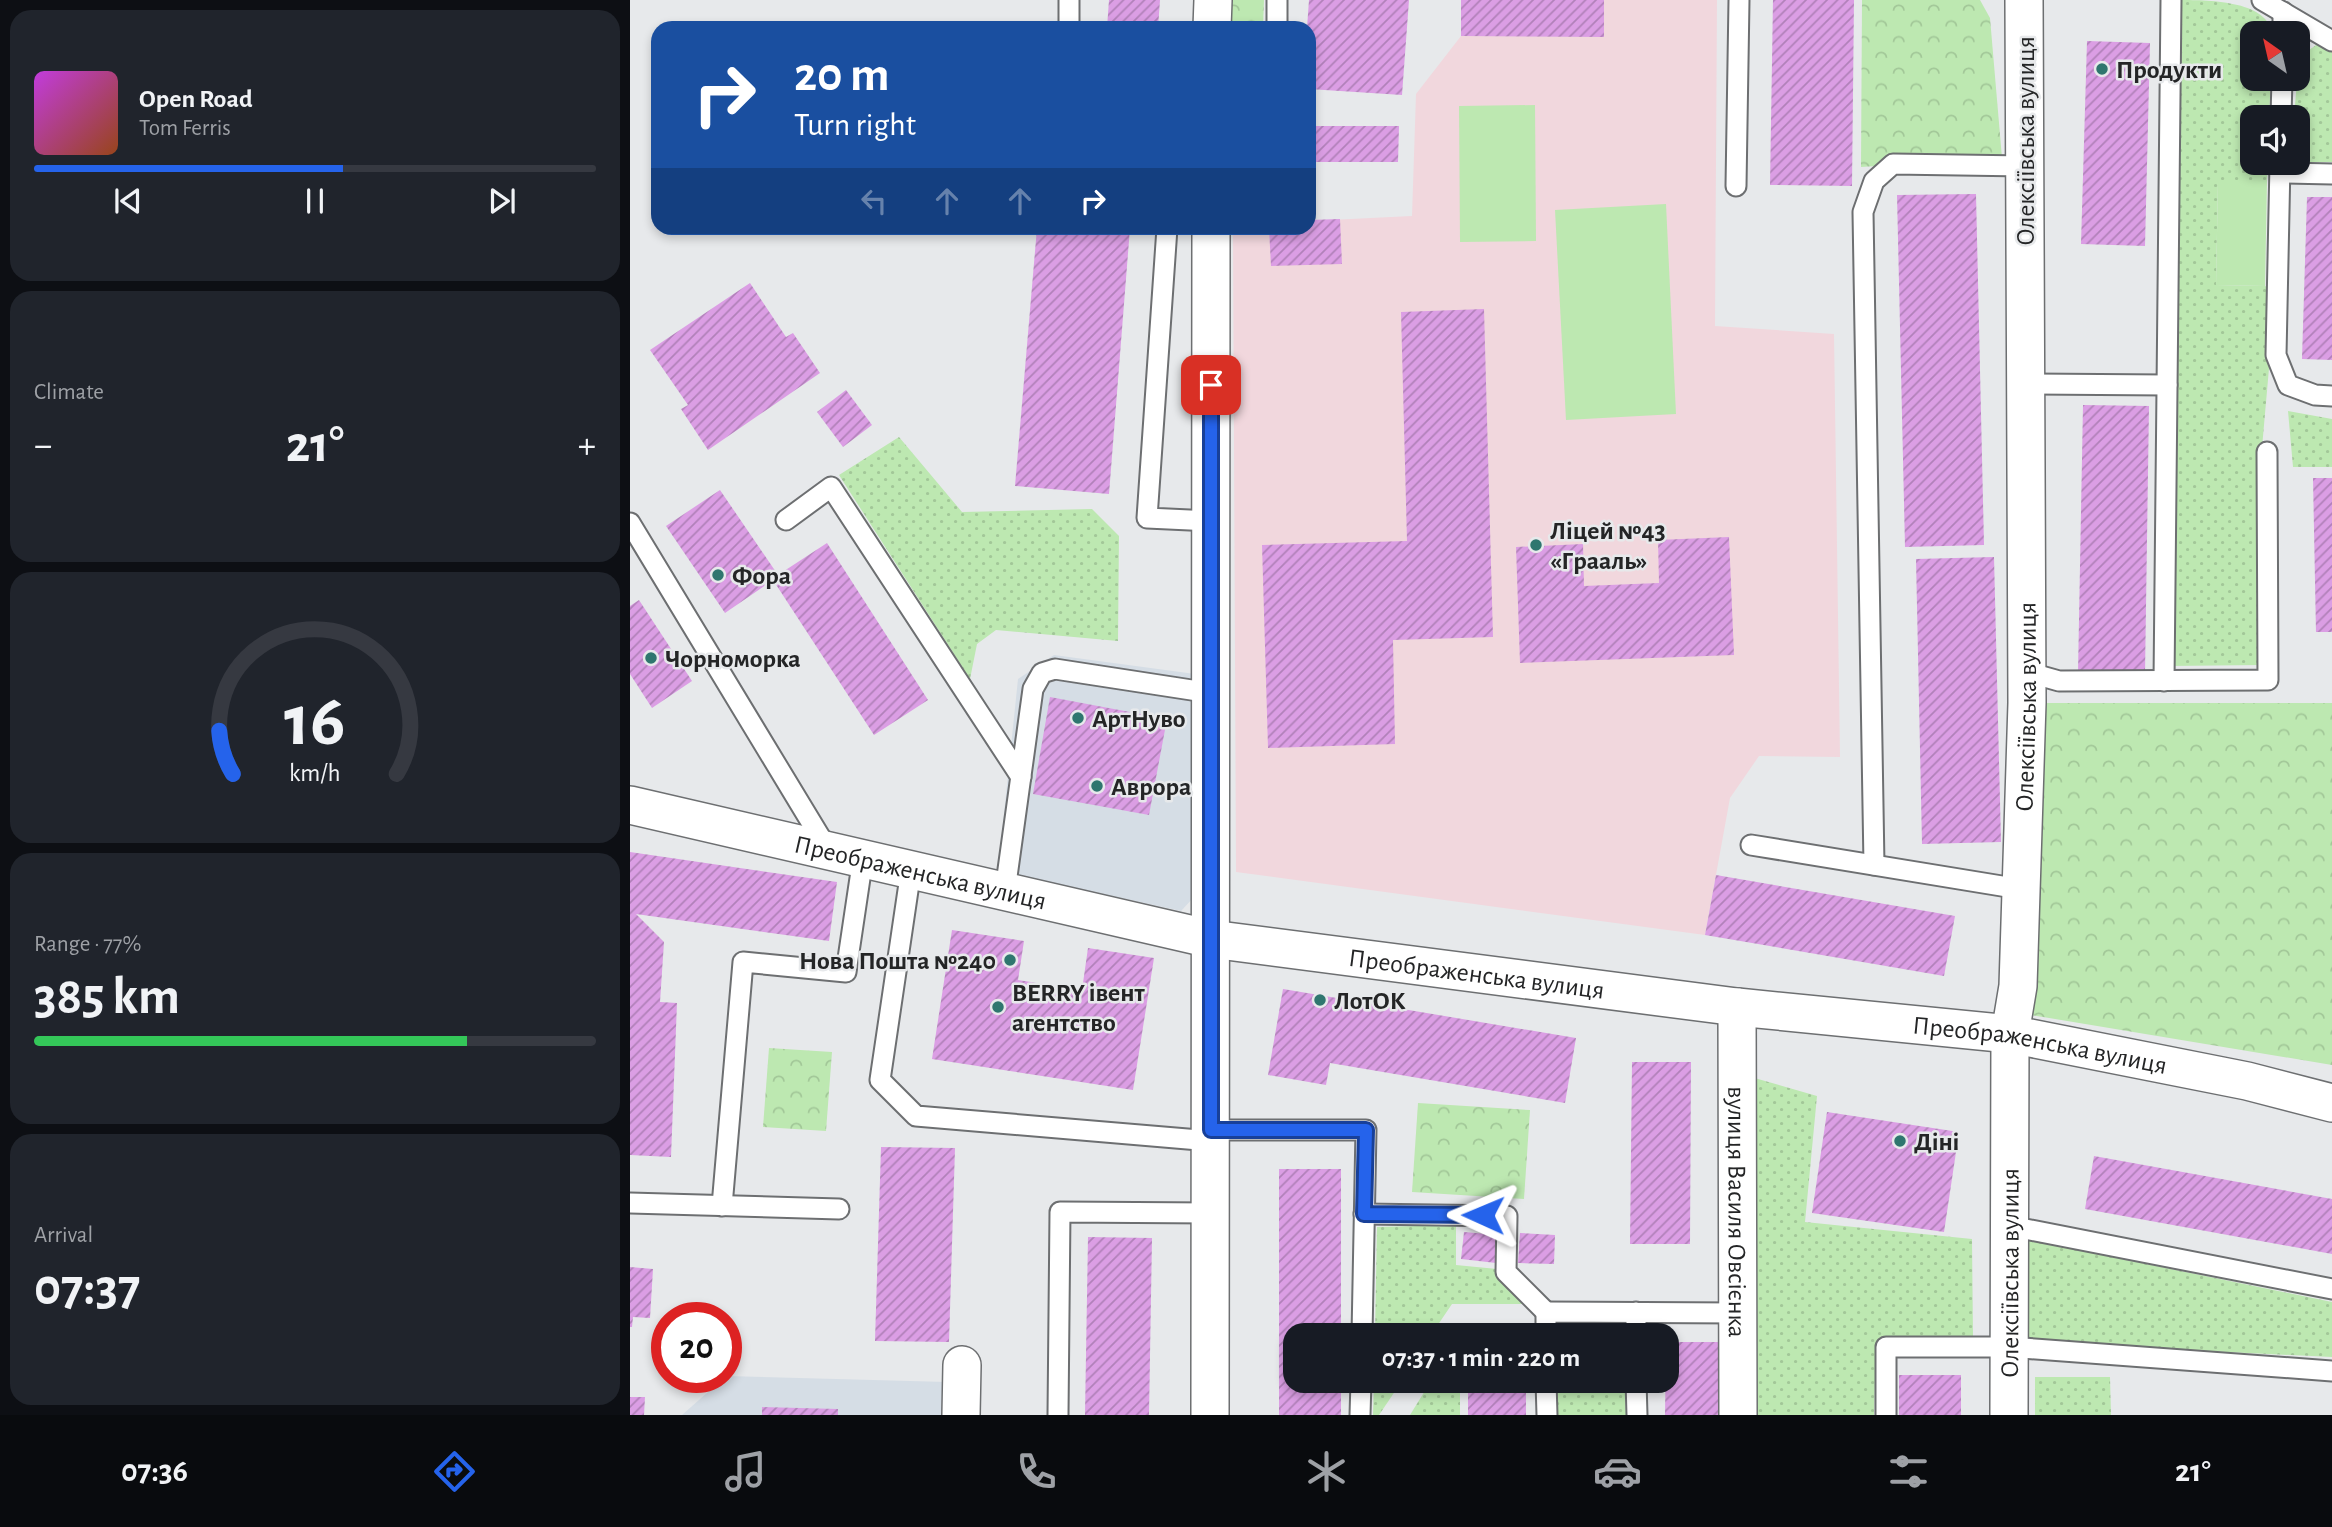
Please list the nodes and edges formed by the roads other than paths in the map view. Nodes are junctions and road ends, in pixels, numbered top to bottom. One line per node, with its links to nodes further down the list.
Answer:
1 (1069, 0): 9 (lane)
2 (1213, 0): 10 (street)
3 (1277, 0): 11 (lane)
4 (1739, 0): 18 (lane)
5 (2024, 0): 14 (street, Олексіївська вулиця)
6 (2171, 0): 22 (lane)
7 (2262, 0): 8 (lane)
8 (2283, 12): 12 (lane); 13 (lane)
9 (1069, 21)
10 (1212, 21)
11 (1277, 21)
12 (2283, 21)
13 (2332, 41)
14 (2025, 166): 21 (street, Олексіївська вулиця); 35 (lane)
15 (2310, 171): 16 (lane)
16 (2332, 174)
17 (2280, 175): 23 (lane)
18 (1736, 186)
19 (1167, 235): 26 (lane)
20 (1211, 235): 26 (street)
21 (2026, 384): 22 (lane); 28 (street, Олексіївська вулиця)
22 (2167, 385): 29 (lane)
23 (2332, 396)
24 (2267, 452): 29 (lane)
25 (786, 520): 31 (lane)
26 (1211, 521): 30 (street)
27 (630, 523): 34 (lane)
28 (2027, 672): 29 (lane); 37 (street, Олексіївська вулиця)
29 (2164, 681)
30 (1211, 693): 31 (lane); 39 (street)
31 (1021, 777): 38 (lane)
32 (630, 806): 34 (street, Преображенська вулиця)
33 (1751, 845): 35 (lane)
34 (845, 854): 36 (street, Преображенська вулиця); 45 (lane)
35 (1874, 865): 37 (lane)
36 (911, 870): 38 (street, Преображенська вулиця); 43 (lane)
37 (2020, 889): 41 (street, Олексіївська вулиця)
38 (1005, 891): 39 (street, Преображенська вулиця)
39 (1212, 939): 40 (street, Преображенська вулиця); 43 (street)
40 (1737, 1007): 41 (street, Преображенська вулиця); 53 (street, вулиця Василя Овсієнка)
41 (2010, 1034): 42 (street, Преображенська вулиця); 49 (street, Олексіївська вулиця)
42 (2332, 1103)
43 (1211, 1136): 47 (street); 48 (lane)
44 (630, 1203): 45 (lane)
45 (722, 1206): 46 (lane)
46 (839, 1209)
47 (1211, 1213): 64 (lane); 65 (street)
48 (1364, 1214): 51 (lane); 54 (lane)
49 (2010, 1226): 50 (lane); 57 (street, Олексіївська вулиця)
50 (2332, 1289)
51 (1546, 1312): 52 (lane); 55 (lane)
52 (1636, 1312): 53 (lane); 56 (lane)
53 (1739, 1313): 69 (street, вулиця Василя Овсієнка)
54 (1362, 1323)
55 (1546, 1323)
56 (1636, 1323)
57 (2009, 1347): 59 (lane); 70 (lane); 71 (street, Олексіївська вулиця)
58 (962, 1365): 63 (street)
59 (2332, 1371)
60 (1361, 1393): 66 (lane)
61 (1546, 1393): 67 (lane)
62 (1636, 1393): 68 (lane)
63 (961, 1415)
64 (1058, 1415)
65 (1210, 1415)
66 (1360, 1415)
67 (1546, 1415)
68 (1637, 1415)
69 (1738, 1415)
70 (1885, 1415)
71 (2009, 1415)

